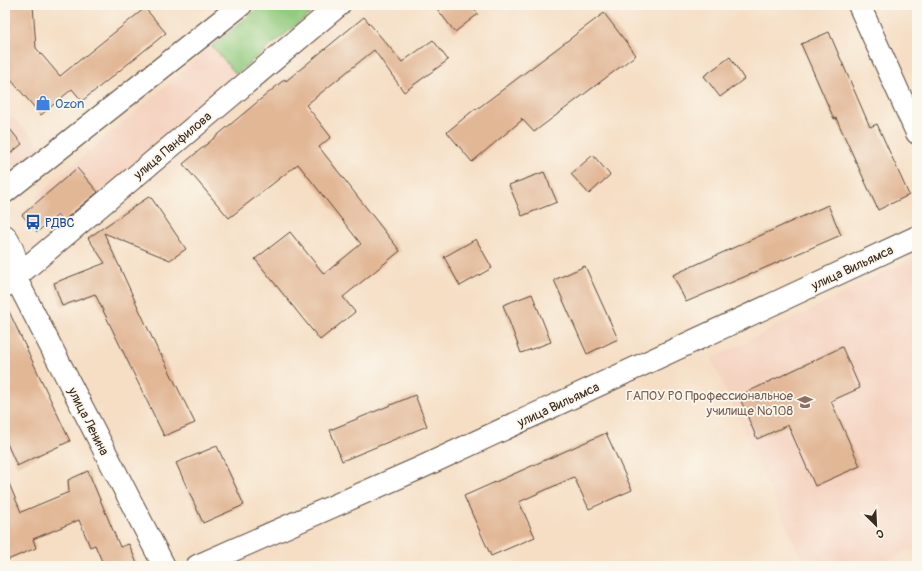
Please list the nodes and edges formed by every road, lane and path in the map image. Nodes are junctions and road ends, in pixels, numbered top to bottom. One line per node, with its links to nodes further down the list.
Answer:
1 (241, 5): 5 (street)
2 (339, 5): 8 (street, улица Панфилова)
3 (859, 5): 4 (street)
4 (917, 133)
5 (5, 192)
6 (5, 236): 8 (street)
7 (917, 237): 10 (street, улица Вильямса)
8 (10, 281): 9 (street, улица Ленина)
9 (164, 566)
10 (197, 566)

